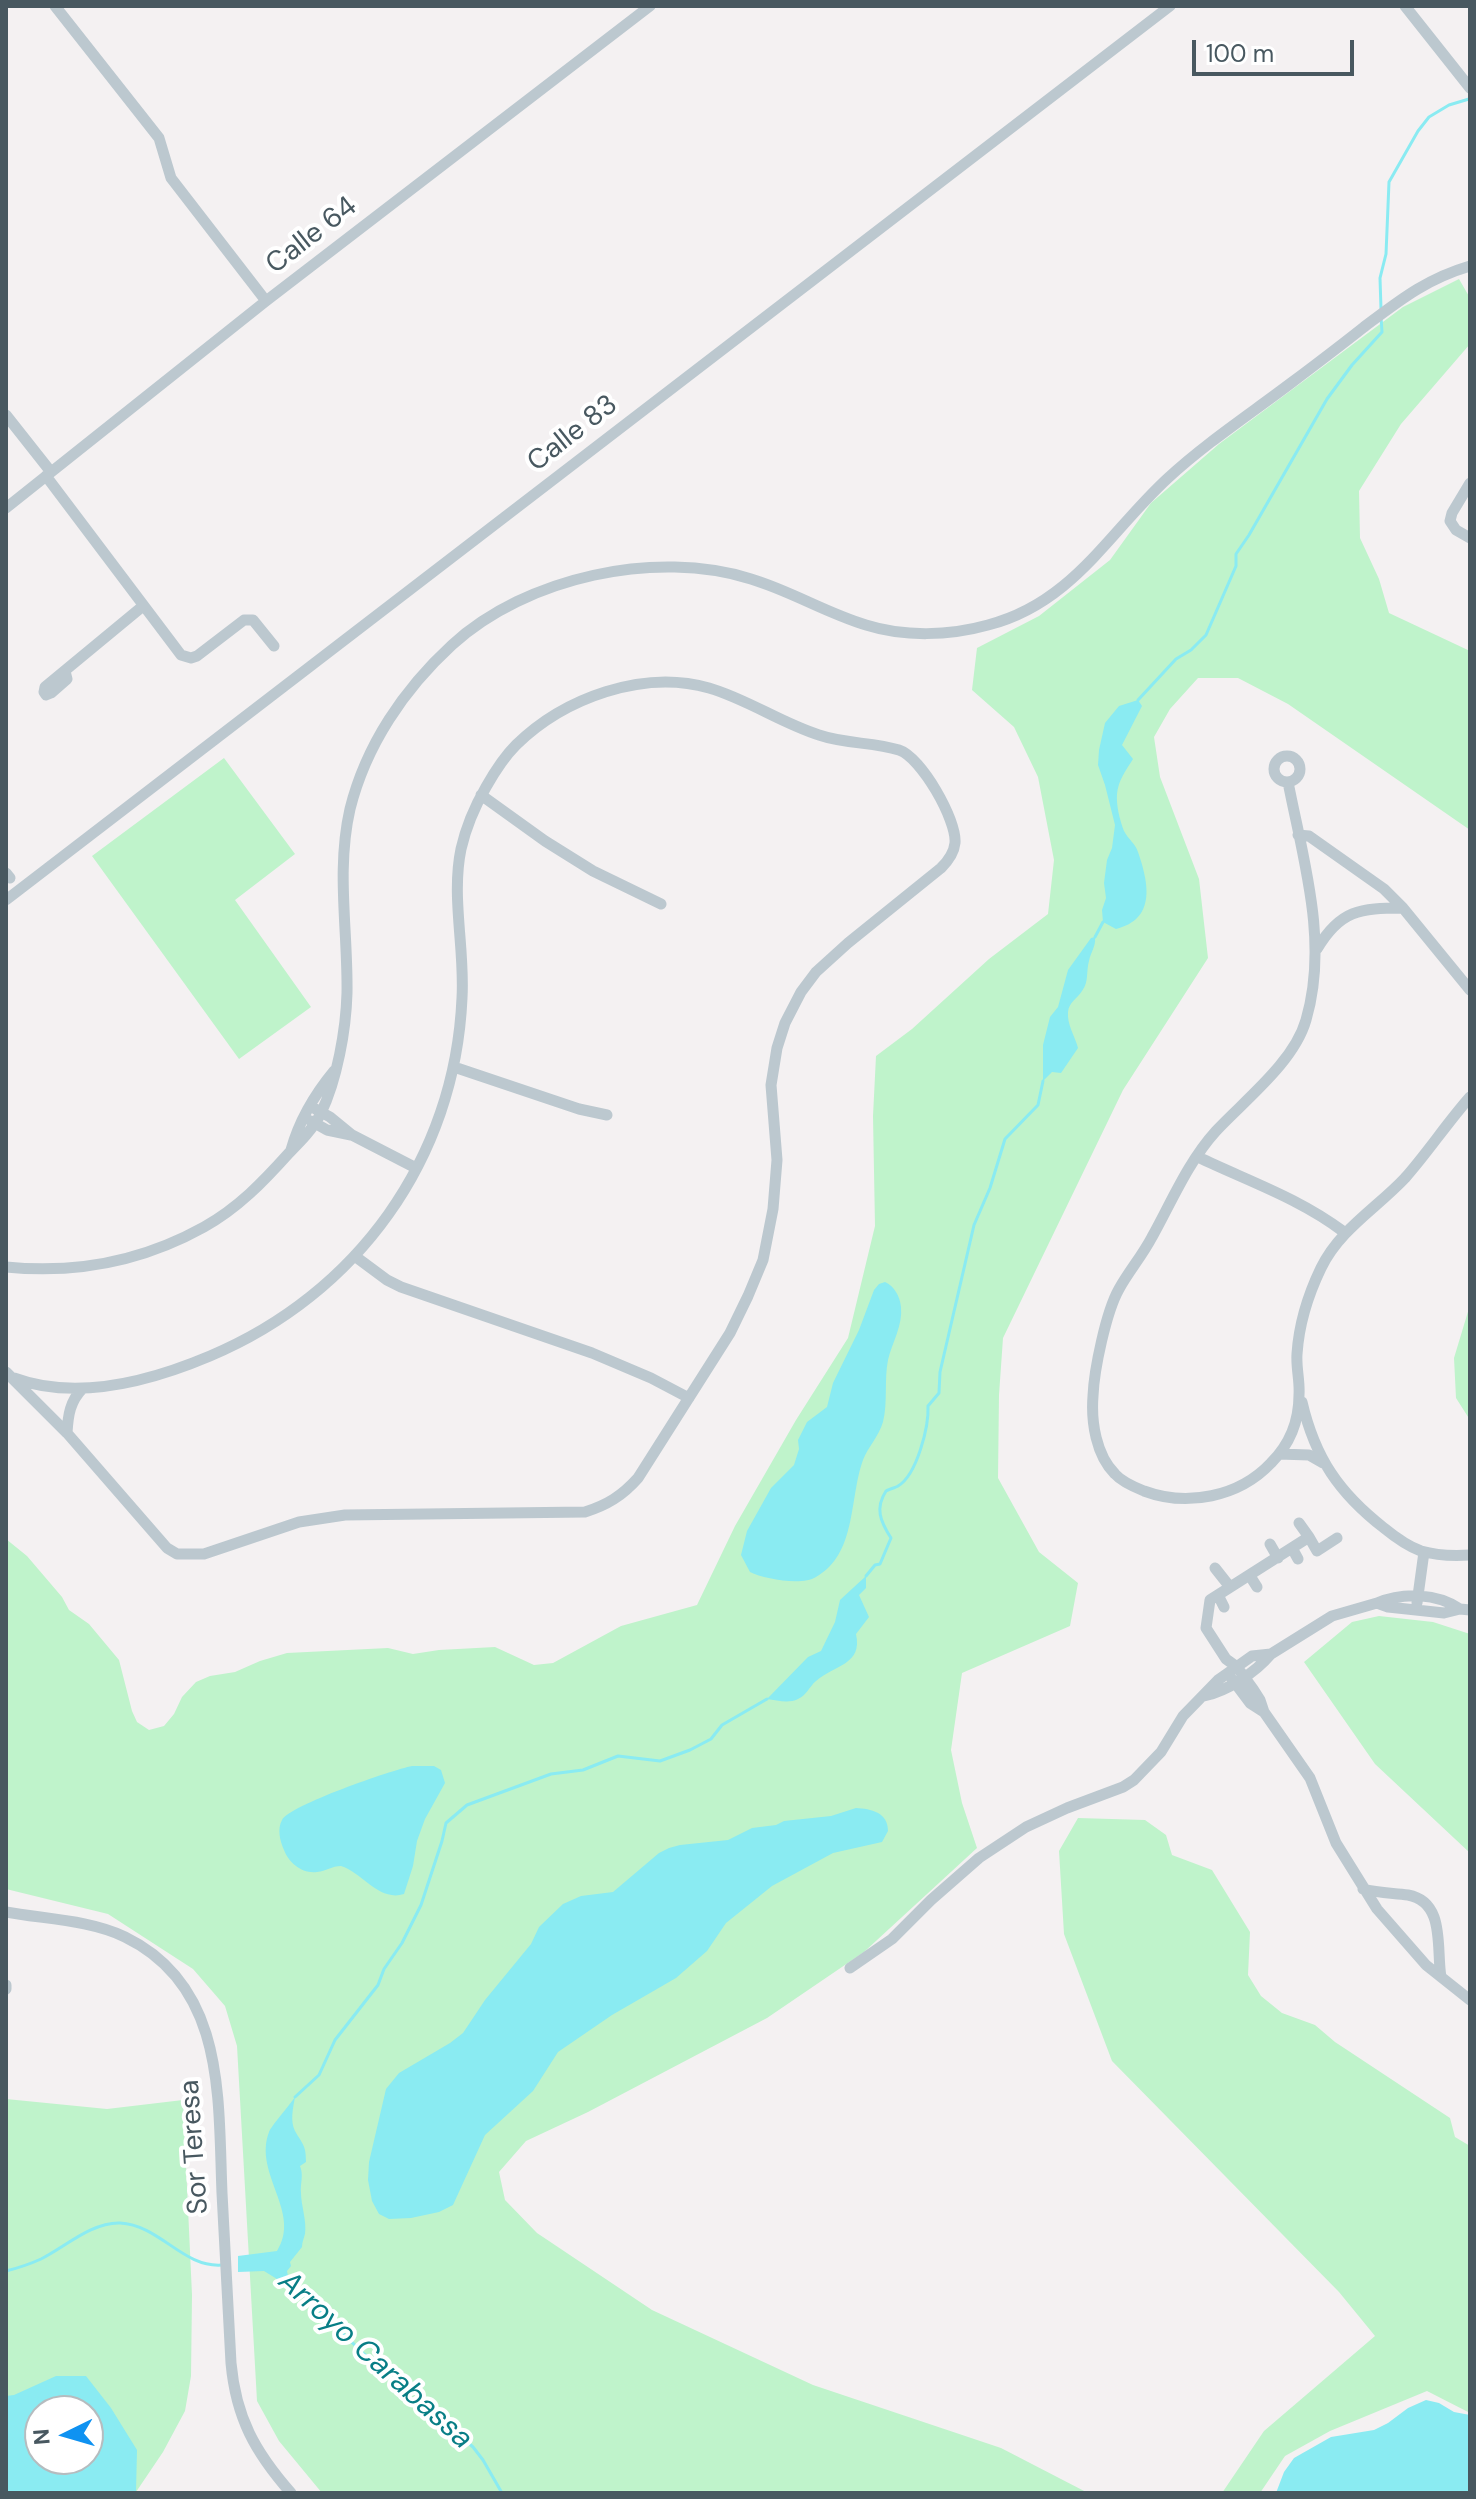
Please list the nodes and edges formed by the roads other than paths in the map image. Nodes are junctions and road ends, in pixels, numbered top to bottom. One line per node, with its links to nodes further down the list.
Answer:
1 (55, 6): 7 (street)
2 (650, 6): 7 (street, Calle 64)
3 (1170, 6): 19 (street, Calle 83)
4 (1405, 6): 5 (street)
5 (1470, 88)
6 (1470, 266): 25 (street)
7 (266, 301): 9 (street, Calle 64)
8 (6, 415): 9 (street)
9 (48, 474): 11 (street, Calle 64); 13 (street)
10 (1470, 483): 12 (street)
11 (6, 508)
12 (1470, 538)
13 (143, 606): 14 (street); 15 (street)
14 (274, 646)
15 (65, 671)
16 (1288, 782): 18 (street)
17 (481, 795): 20 (street); 24 (street); 40 (street)
18 (1298, 835): 21 (street); 22 (street)
19 (6, 900)
20 (661, 904)
21 (1403, 908): 22 (street); 23 (street)
22 (1317, 949): 32 (street)
23 (1470, 990)
24 (454, 1067): 28 (street); 33 (street)
25 (334, 1070): 27 (street); 30 (street)
26 (1470, 1097): 34 (street)
27 (310, 1106): 29 (street); 30 (street)
28 (607, 1115)
29 (304, 1117): 30 (street); 31 (street)
30 (319, 1118): 31 (street); 33 (street)
31 (290, 1153): 36 (street)
32 (1198, 1157): 34 (street); 42 (street)
33 (416, 1168): 35 (street)
34 (1344, 1232): 39 (street)
35 (356, 1257): 38 (street); 40 (street)
36 (6, 1267)
37 (10, 1375): 38 (street); 41 (street)
38 (83, 1388): 41 (street)
39 (1300, 1393): 42 (street); 43 (street)
40 (689, 1398): 41 (street)
41 (67, 1433)
42 (1279, 1454): 43 (street)
43 (1323, 1463): 48 (street)
44 (1299, 1523): 45 (street)
45 (1309, 1537): 46 (street); 50 (street)
46 (1337, 1538)
47 (1270, 1544): 50 (street)
48 (1424, 1552): 49 (street); 56 (street)
49 (1470, 1555)
50 (1278, 1558): 52 (street)
51 (1215, 1568): 53 (street)
52 (1250, 1576): 53 (street); 54 (street)
53 (1230, 1587): 55 (street)
54 (1257, 1587)
55 (1218, 1595): 57 (street); 59 (street)
56 (1417, 1602): 58 (street); 59 (street)
57 (1224, 1607)
58 (1465, 1610)
59 (1236, 1675): 60 (street); 62 (street)
60 (1363, 1889): 63 (street); 63 (street)
61 (6, 1912): 65 (street, Sor Teresa)
62 (850, 1968)
63 (1441, 1978): 64 (street)
64 (1470, 2000)
65 (291, 2493)

